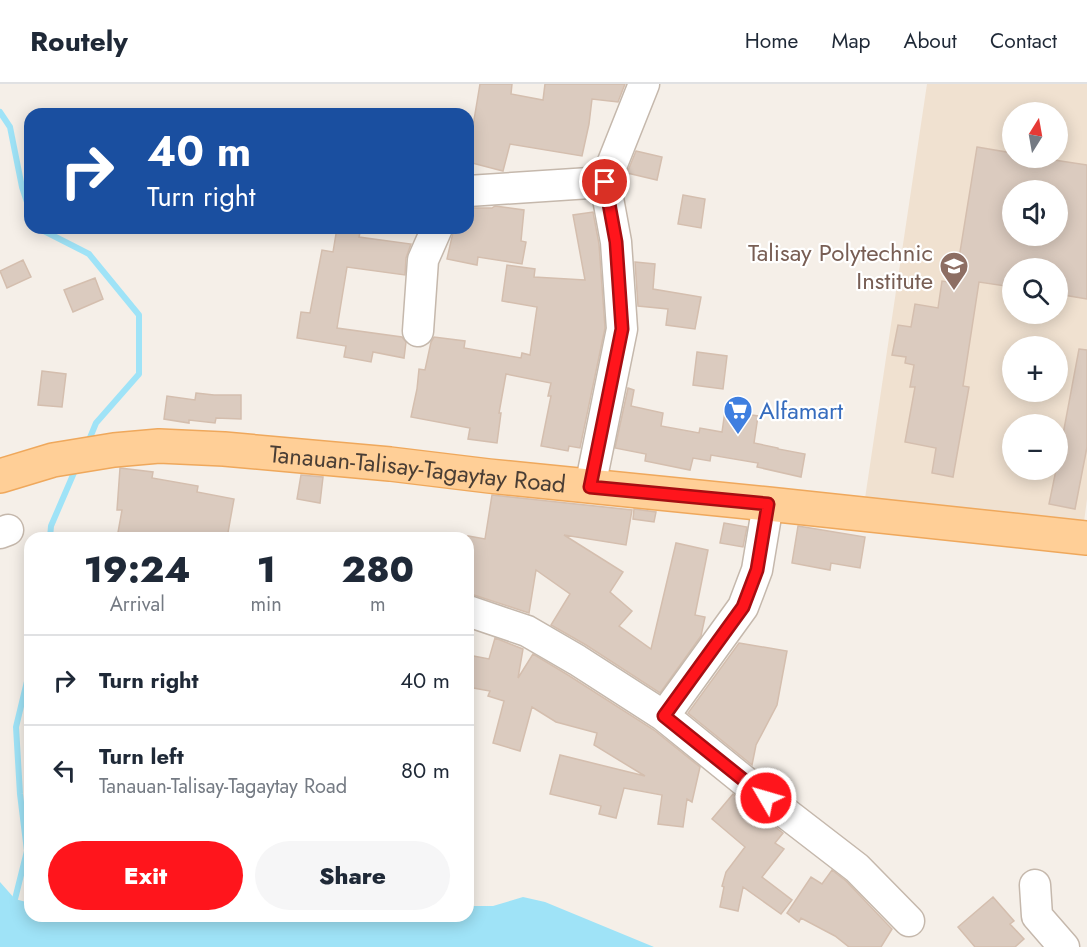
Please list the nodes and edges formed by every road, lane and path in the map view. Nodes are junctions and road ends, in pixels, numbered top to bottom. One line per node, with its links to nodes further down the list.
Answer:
1 (644, 84): 2 (street)
2 (605, 182): 3 (street); 7 (street)
3 (474, 191)
4 (434, 234): 5 (street)
5 (418, 331)
6 (0, 476): 7 (main road, Tanauan-Talisay-Tagaytay Road)
7 (590, 487): 8 (main road, Tanauan-Talisay-Tagaytay Road)
8 (768, 504): 9 (main road, Tanauan-Talisay-Tagaytay Road); 11 (street)
9 (1087, 538)
10 (474, 613): 11 (street)
11 (664, 716): 13 (street)
12 (1035, 885): 14 (street)
13 (909, 921)
14 (1064, 947)

